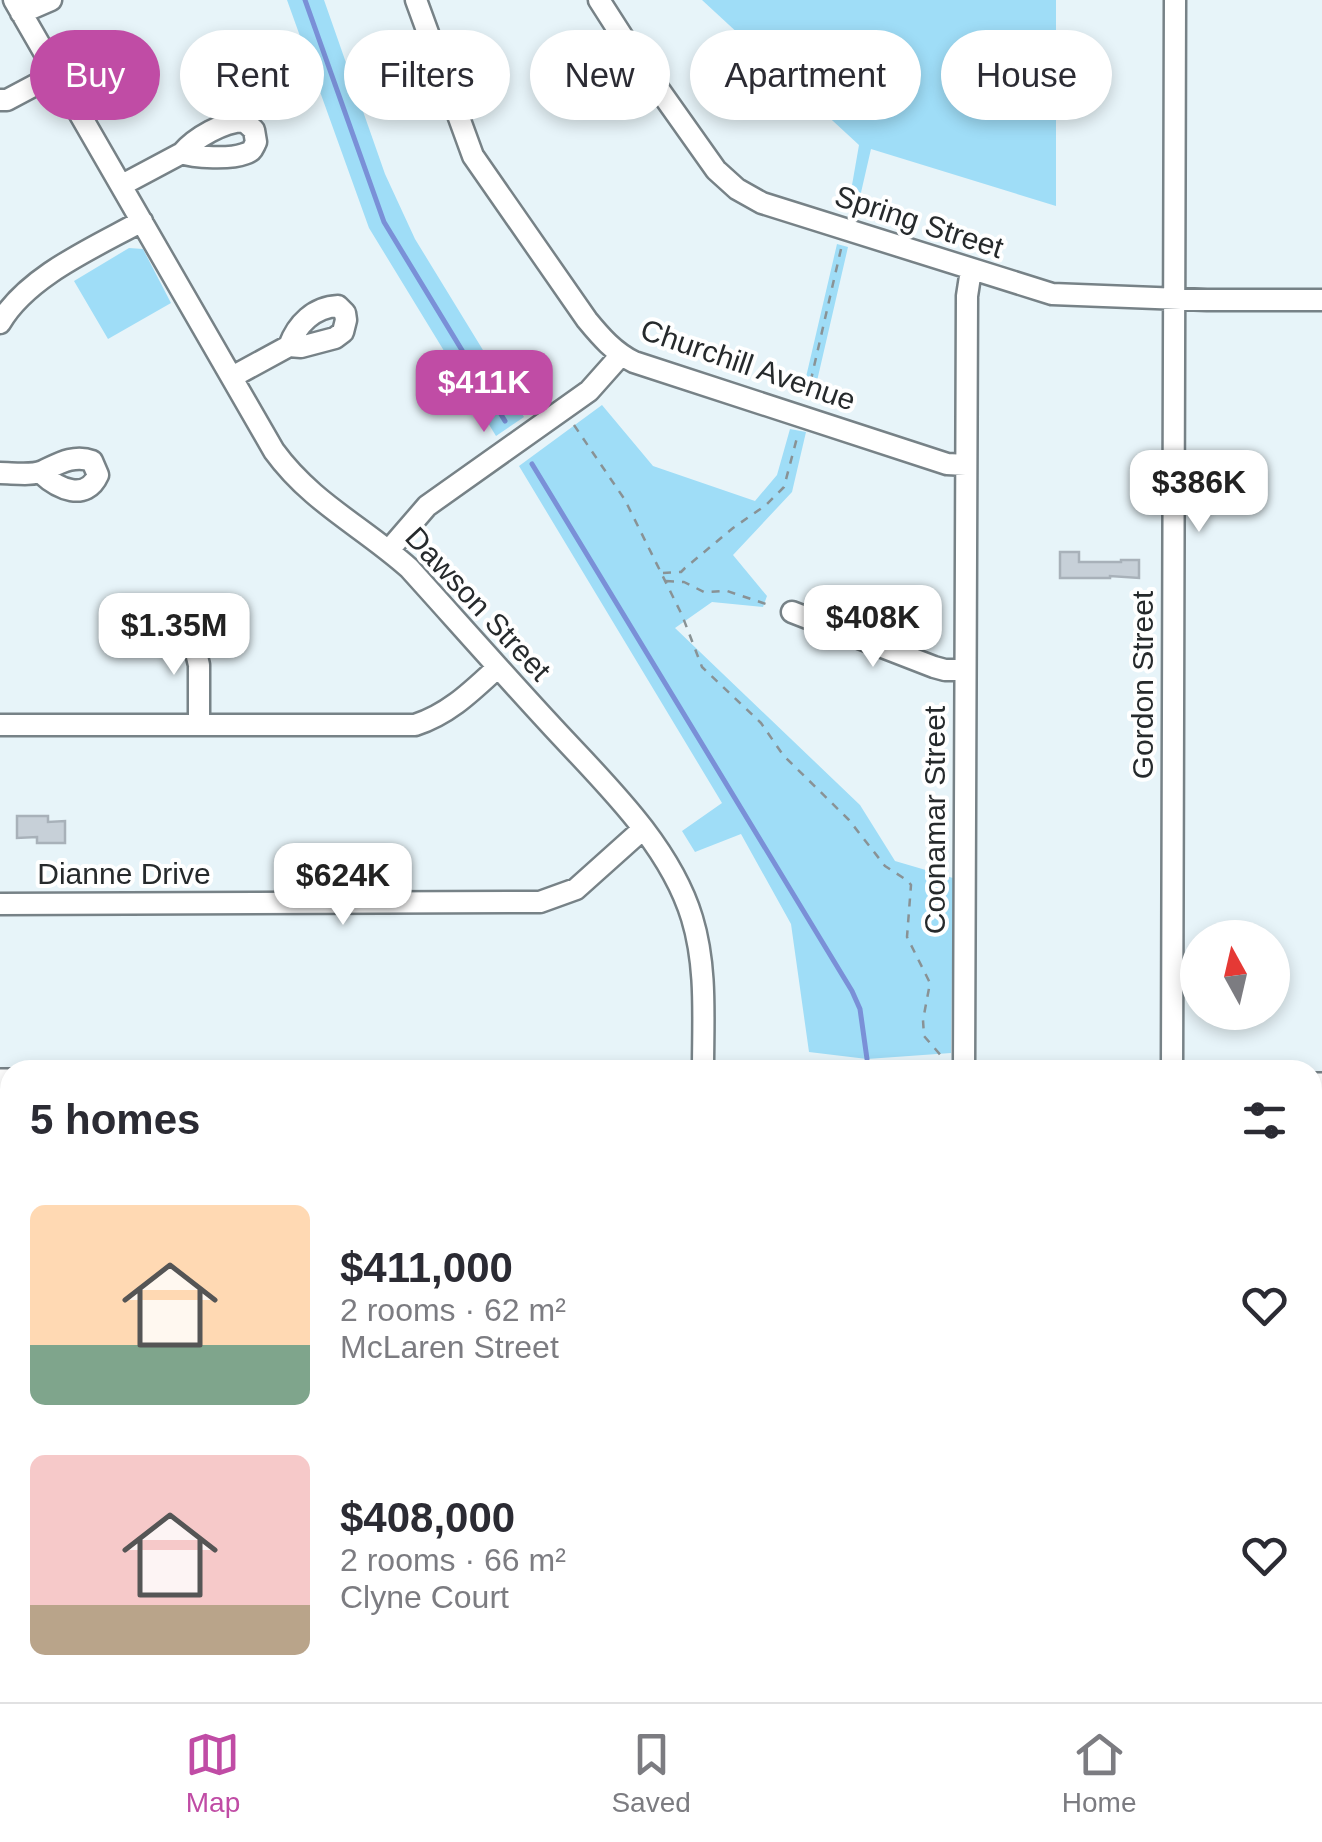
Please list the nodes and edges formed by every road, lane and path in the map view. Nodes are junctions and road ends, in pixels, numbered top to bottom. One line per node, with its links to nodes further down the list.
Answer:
1 (51, 0): 5 (street)
2 (416, 0): 18 (street, Churchill Avenue)
3 (599, 0): 13 (street, Spring Street)
4 (1175, 0): 14 (street, Gordon Street)
5 (18, 6): 6 (street, Dawson Street)
6 (31, 30)
7 (30, 89): 8 (street)
8 (2, 105)
9 (83, 120): 11 (street, Dawson Street)
10 (182, 152): 11 (street)
11 (122, 185): 12 (street, Dawson Street)
12 (142, 221): 16 (street); 19 (street, Dawson Street)
13 (971, 270): 14 (street, Spring Street); 21 (street, Coonamar Street)
14 (1174, 298): 15 (street, Spring Street); 38 (street, Gordon Street)
15 (1322, 300)
16 (0, 323)
17 (290, 346): 19 (street)
18 (620, 355): 21 (street, Churchill Avenue); 24 (street)
19 (232, 377): 24 (street, Dawson Street)
20 (572, 422): 25 (path)
21 (966, 465): 30 (street, Coonamar Street)
22 (0, 473): 23 (street)
23 (41, 473)
24 (390, 550): 29 (street, Dawson Street)
25 (664, 582): 26 (path); 36 (path)
26 (766, 604)
27 (792, 612): 30 (street)
28 (190, 627): 31 (street)
29 (498, 668): 31 (street); 33 (street, Dawson Street)
30 (966, 670): 37 (street, Coonamar Street)
31 (199, 724): 32 (street)
32 (0, 725)
33 (643, 829): 34 (street, Dianne Drive); 35 (street, Dawson Street)
34 (0, 904)
35 (703, 1060)
36 (944, 1060)
37 (964, 1060)
38 (1172, 1060)

